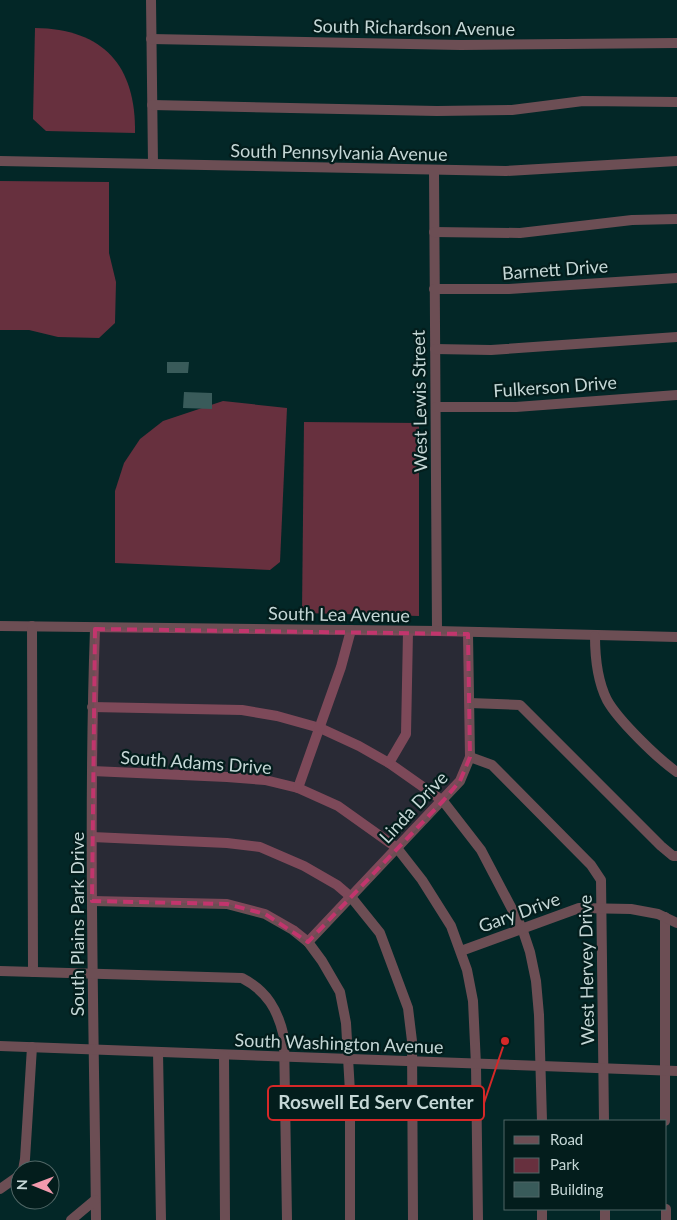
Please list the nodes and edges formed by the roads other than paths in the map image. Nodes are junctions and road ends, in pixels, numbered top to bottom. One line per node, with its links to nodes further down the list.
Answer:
1 (151, 0): 2 (street)
2 (151, 39): 3 (street, South Richardson Avenue); 5 (street)
3 (677, 43)
4 (677, 102): 5 (street)
5 (152, 105): 8 (street)
6 (0, 161): 8 (street, South Pennsylvania Avenue)
7 (677, 161): 9 (street, South Pennsylvania Avenue)
8 (153, 164): 9 (street, South Pennsylvania Avenue)
9 (434, 171): 11 (street, West Lewis Street)
10 (677, 219): 11 (street)
11 (434, 232): 13 (street, West Lewis Street)
12 (677, 278): 13 (street, Barnett Drive)
13 (434, 288): 15 (street, West Lewis Street)
14 (677, 337): 15 (street)
15 (435, 349): 17 (street, West Lewis Street)
16 (677, 395): 17 (street, Fulkerson Drive)
17 (436, 407): 22 (street, West Lewis Street)
18 (0, 626): 19 (street, South Lea Avenue)
19 (32, 626): 20 (street, South Lea Avenue); 48 (street)
20 (95, 629): 21 (street, South Lea Avenue); 28 (street, South Plains Park Drive)
21 (351, 630): 23 (street, South Lea Avenue); 29 (street)
22 (437, 631): 23 (street, South Lea Avenue); 24 (street, South Lea Avenue)
23 (408, 632): 31 (street)
24 (468, 634): 25 (street, South Lea Avenue); 27 (street, Linda Drive)
25 (595, 636): 26 (street, South Lea Avenue); 33 (street)
26 (677, 637)
27 (470, 702): 30 (street, Linda Drive); 38 (street)
28 (92, 707): 29 (street); 32 (street, South Plains Park Drive)
29 (320, 728): 31 (street); 34 (street)
30 (470, 758): 35 (street, Linda Drive); 41 (street, West Hervey Drive)
31 (389, 763): 35 (street)
32 (92, 771): 34 (street, South Adams Drive); 36 (street, South Plains Park Drive)
33 (677, 772)
34 (298, 788): 37 (street, South Adams Drive)
35 (443, 801): 37 (street, Linda Drive); 44 (street)
36 (92, 837): 39 (street); 40 (street, South Plains Park Drive)
37 (396, 848): 39 (street, Linda Drive); 46 (street, South Adams Drive)
38 (677, 856)
39 (351, 897): 45 (street, Linda Drive); 57 (street)
40 (92, 901): 45 (street); 49 (street, South Plains Park Drive)
41 (603, 908): 42 (street, Gary Drive); 44 (street, Gary Drive); 60 (street, West Hervey Drive)
42 (665, 917): 43 (street, Gary Drive); 61 (street)
43 (677, 923)
44 (522, 928): 46 (street, Gary Drive); 59 (street)
45 (308, 942): 56 (street)
46 (461, 951): 58 (street, South Adams Drive)
47 (0, 971): 48 (street)
48 (33, 972): 49 (street)
49 (93, 974): 52 (street, South Plains Park Drive); 55 (street)
50 (0, 1046): 51 (street, South Washington Avenue)
51 (32, 1047): 52 (street, South Washington Avenue); 66 (street)
52 (94, 1050): 53 (street, South Washington Avenue); 67 (street, South Plains Park Drive)
53 (158, 1052): 54 (street, South Washington Avenue); 70 (street)
54 (224, 1055): 55 (street, South Washington Avenue); 71 (street)
55 (285, 1057): 56 (street, South Washington Avenue); 72 (street)
56 (349, 1059): 57 (street, South Washington Avenue); 73 (street)
57 (412, 1062): 58 (street, South Washington Avenue); 74 (street)
58 (476, 1065): 59 (street, South Washington Avenue); 75 (street, South Adams Drive)
59 (541, 1067): 60 (street, South Washington Avenue); 63 (street)
60 (604, 1069): 61 (street, South Washington Avenue); 64 (street, West Hervey Drive)
61 (664, 1070): 62 (street, South Washington Avenue); 65 (street)
62 (677, 1071)
63 (542, 1120)
64 (604, 1120)
65 (665, 1120)
66 (26, 1160)
67 (96, 1200): 68 (street); 69 (street, South Plains Park Drive)
68 (71, 1220)
69 (96, 1220)
70 (160, 1220)
71 (225, 1220)
72 (287, 1220)
73 (350, 1220)
74 (413, 1220)
75 (478, 1220)

